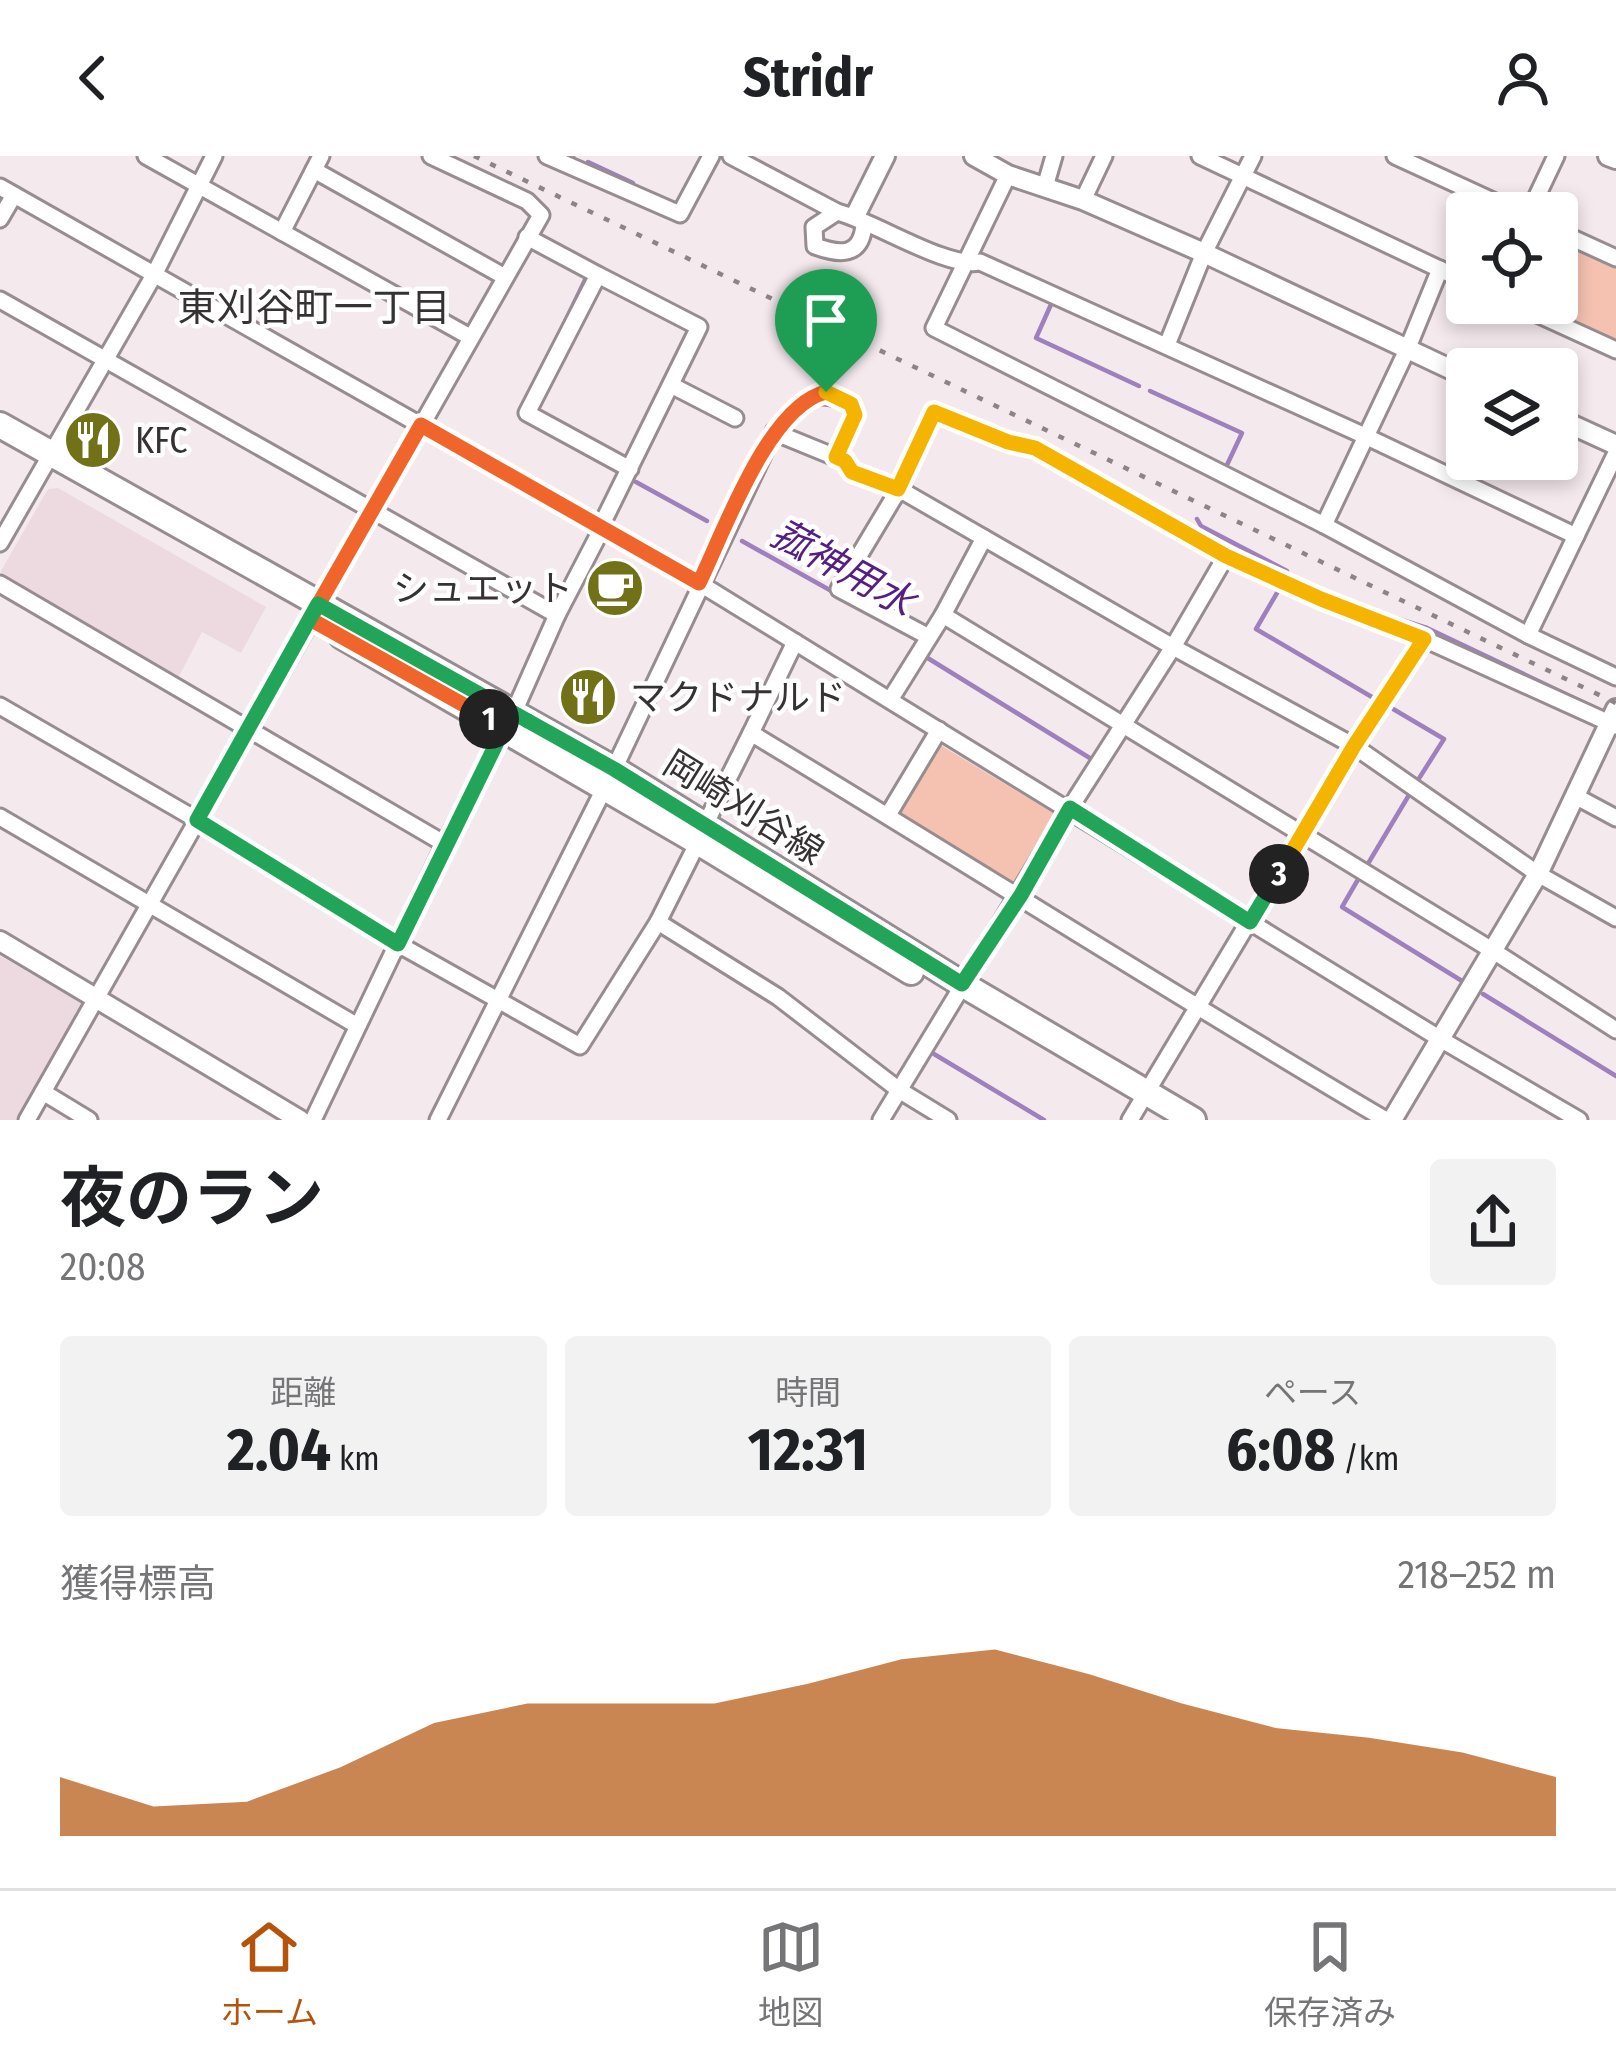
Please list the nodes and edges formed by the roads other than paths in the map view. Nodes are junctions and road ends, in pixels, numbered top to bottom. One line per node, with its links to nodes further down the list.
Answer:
1 (146, 156): 19 (street)
2 (214, 156): 19 (street)
3 (431, 156): 28 (street)
4 (548, 156): 15 (street)
5 (711, 156): 15 (street)
6 (731, 156): 25 (street)
7 (885, 156): 25 (street)
8 (974, 156): 17 (street)
9 (1054, 156): 20 (street)
10 (1103, 156): 24 (street)
11 (1200, 156): 18 (street)
12 (1253, 156): 18 (street)
13 (1395, 156): 22 (street)
14 (1556, 156): 23 (street)
15 (584, 162)
16 (317, 163): 27 (street); 37 (street)
17 (1008, 175): 20 (street); 32 (street)
18 (1244, 176): 30 (street); 33 (street)
19 (198, 186): 27 (street); 35 (street)
20 (1045, 188): 24 (street)
21 (7, 191): 26 (street); 35 (street)
22 (1474, 192)
23 (1539, 192)
24 (1083, 200): 30 (street)
25 (852, 218): 32 (street)
26 (0, 219)
27 (282, 232): 40 (street)
28 (527, 237): 36 (street); 37 (street)
29 (1578, 240): 31 (street)
30 (1204, 253): 41 (street); 42 (street)
31 (1616, 258)
32 (964, 266): 41 (street); 60 (street)
33 (1440, 269): 34 (street); 42 (street)
34 (1446, 272)
35 (154, 274): 44 (street); 49 (street)
36 (598, 274): 46 (street); 57 (street)
37 (505, 278): 40 (street)
38 (0, 300): 44 (street)
39 (1560, 324): 43 (street)
40 (470, 338): 49 (street)
41 (1167, 345): 52 (street)
42 (1407, 350): 45 (street); 52 (street)
43 (1616, 350)
44 (105, 359): 56 (street); 59 (street)
45 (1446, 368)
46 (670, 385): 47 (street); 57 (street)
47 (735, 418)
48 (0, 425): 56 (main road, 岡崎刈谷線)
49 (421, 425): 59 (street); 61 (street)
50 (1578, 429): 54 (street)
51 (774, 432): 55 (street); 55 (street); 66 (street)
52 (1365, 436): 60 (street); 62 (street)
53 (0, 443): 56 (main road, 岡崎刈谷線)
54 (1616, 449): 62 (street)
55 (836, 457): 58 (street)
56 (48, 462): 64 (street); 68 (main road, 岡崎刈谷線)
57 (630, 469): 61 (street)
58 (898, 489): 63 (street); 65 (street); 72 (street)
59 (373, 509): 68 (street); 69 (street)
60 (1324, 525): 71 (street)
61 (600, 527): 66 (street); 69 (street)
62 (1576, 536): 71 (street)
63 (984, 538): 70 (street); 75 (street)
64 (0, 543)
65 (1226, 556): 73 (street); 75 (street)
66 (699, 583): 74 (street); 86 (street)
67 (0, 584): 83 (street)
68 (314, 611): 79 (main road, 岡崎刈谷線); 83 (street)
69 (557, 615): 79 (street)
70 (943, 615): 72 (street); 81 (street)
71 (1528, 635): 76 (street)
72 (928, 637): 77 (street)
73 (1424, 639): 80 (street); 85 (street)
74 (795, 642): 77 (street); 84 (street)
75 (1173, 647): 81 (street); 85 (street)
76 (1616, 677)
77 (890, 700): 82 (street)
78 (0, 706): 92 (street)
79 (508, 719): 86 (main road, 岡崎刈谷線); 95 (street)
80 (1614, 719): 87 (street)
81 (1123, 725): 88 (street); 94 (street)
82 (939, 730): 88 (street); 89 (street)
83 (248, 731): 92 (street); 95 (street)
84 (751, 733): 89 (street); 93 (street)
85 (1354, 746): 94 (street); 96 (street)
86 (609, 778): 93 (main road, 岡崎刈谷線); 106 (street)
87 (1575, 796): 91 (street); 96 (street)
88 (1070, 808): 97 (street); 101 (street)
89 (888, 815): 97 (street)
90 (0, 817): 98 (street)
91 (1616, 818)
92 (197, 820): 98 (street); 103 (street)
93 (702, 834): 100 (street); 105 (main road, 岡崎刈谷線)
94 (1302, 836): 101 (street); 104 (street)
95 (445, 844): 103 (street)
96 (1538, 874): 99 (street); 104 (street)
97 (1021, 895): 105 (street); 108 (street)
98 (150, 906): 107 (street); 109 (street)
99 (1616, 918)
100 (658, 922): 106 (street); 112 (street)
101 (1250, 922): 108 (street); 111 (street)
102 (0, 940): 107 (street)
103 (398, 944): 106 (street); 109 (street)
104 (1495, 952): 110 (street); 111 (street)
105 (958, 992): 112 (street); 114 (main road, 岡崎刈谷線)
106 (499, 997): 119 (street)
107 (96, 998): 113 (street); 117 (street)
108 (1197, 1009): 114 (street); 124 (street)
109 (356, 1025): 118 (street)
110 (1616, 1030)
111 (1442, 1040): 124 (street); 125 (street)
112 (899, 1090): 120 (street); 121 (street)
113 (43, 1092): 115 (street); 116 (street)
114 (1138, 1106): 122 (main road, 岡崎刈谷線); 123 (main road, 岡崎刈谷線)
115 (27, 1120)
116 (89, 1120)
117 (300, 1120)
118 (313, 1120)
119 (438, 1120)
120 (881, 1120)
121 (948, 1120)
122 (1162, 1120)
123 (1193, 1120)
124 (1389, 1120)
125 (1579, 1120)

